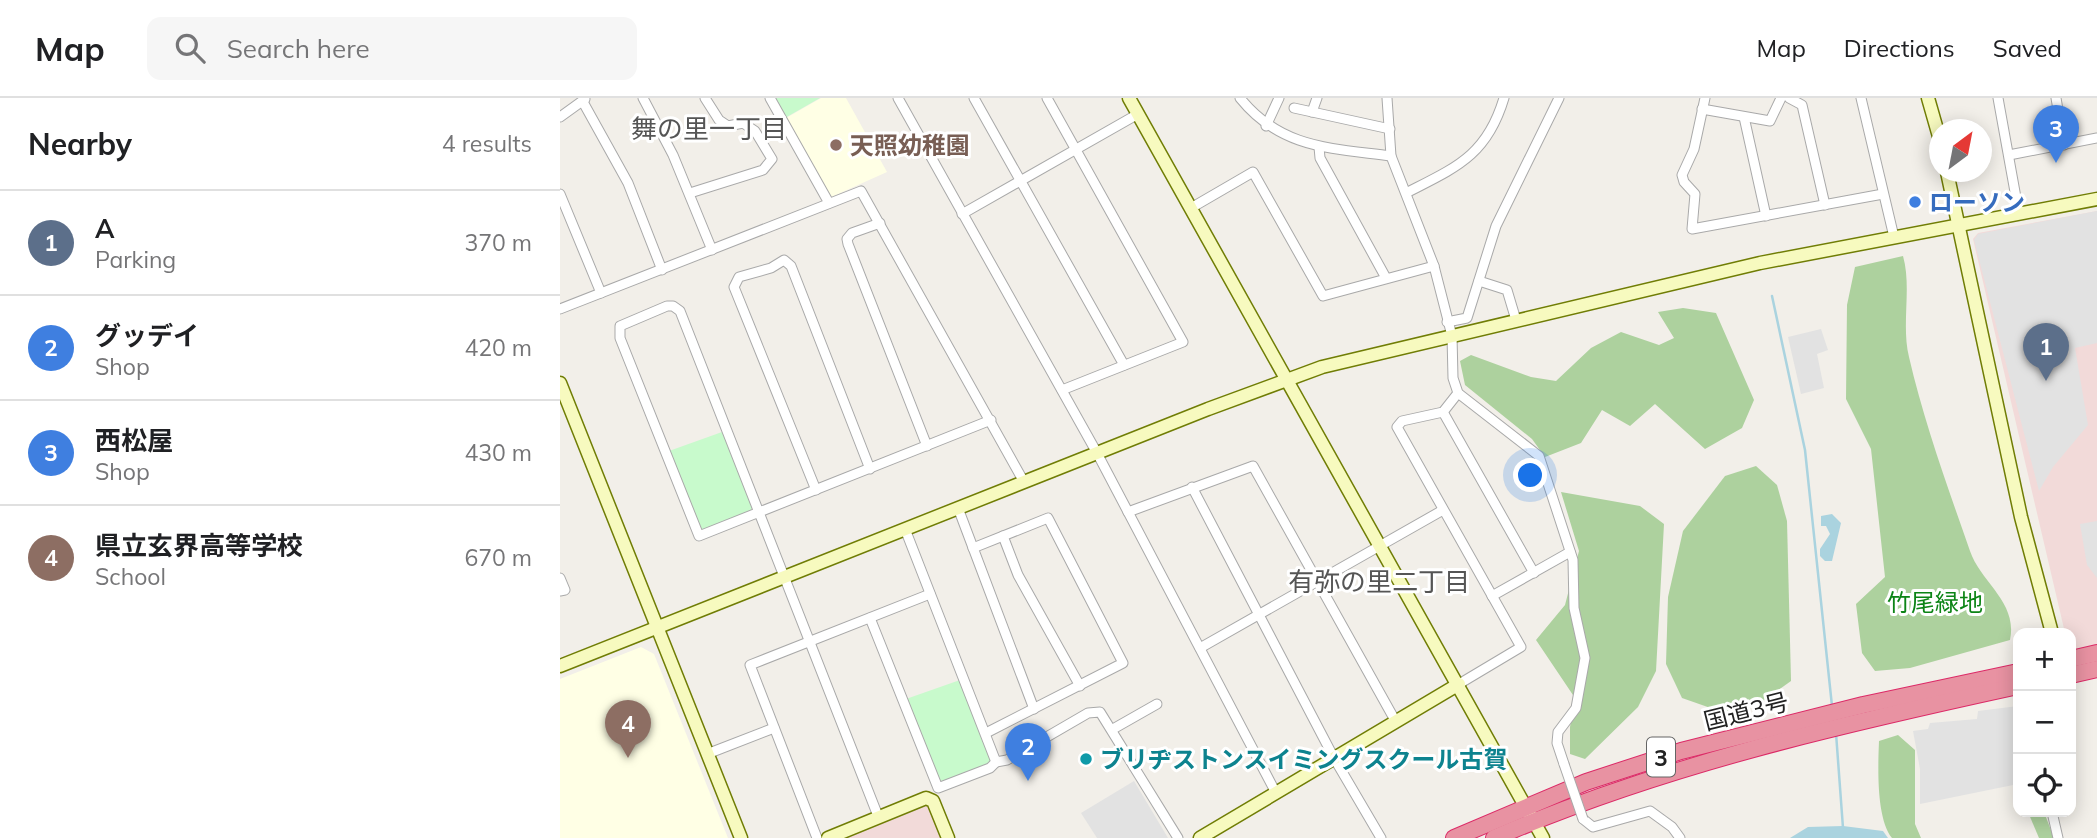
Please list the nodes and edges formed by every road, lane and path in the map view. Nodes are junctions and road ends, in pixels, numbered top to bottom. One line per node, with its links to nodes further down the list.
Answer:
1 (643, 98): 40 (street)
2 (705, 98): 40 (street)
3 (770, 98): 44 (street)
4 (898, 98): 47 (street)
5 (974, 98): 37 (street)
6 (1047, 98): 34 (street)
7 (1129, 98): 25 (street)
8 (1240, 98): 29 (street)
9 (1279, 98): 29 (street)
10 (1317, 98): 24 (street)
11 (1387, 98): 30 (street)
12 (1504, 98): 39 (street)
13 (1559, 98): 57 (street)
14 (1705, 98): 23 (street)
15 (1781, 98): 27 (street)
16 (1789, 98): 45 (street)
17 (1861, 98): 42 (street)
18 (1928, 98): 28 (street)
19 (1998, 98): 35 (street)
20 (2056, 98): 32 (street)
21 (584, 100): 26 (street); 55 (street)
22 (1294, 108): 24 (street)
23 (1702, 109): 27 (street); 49 (street)
24 (1312, 112): 30 (street)
25 (1138, 114): 34 (street); 46 (street)
26 (560, 117)
27 (1744, 117): 49 (street)
28 (1934, 119)
29 (1266, 126): 33 (street)
30 (1390, 129): 36 (street)
31 (2097, 138): 32 (street)
32 (2064, 145): 35 (street)
33 (1319, 146): 36 (street); 56 (street)
34 (1076, 150): 37 (street); 63 (street)
35 (2009, 155): 48 (street)
36 (1391, 156): 39 (street)
37 (1021, 180): 47 (street); 63 (street)
38 (1949, 182): 51 (street)
39 (1408, 192): 54 (street)
40 (690, 193): 53 (street)
41 (560, 194): 58 (street)
42 (1883, 194): 45 (street); 52 (street)
43 (2097, 199): 48 (street)
44 (829, 203): 50 (street); 53 (street)
45 (1825, 205): 49 (street)
46 (1191, 208): 56 (street); 64 (street)
47 (962, 214): 66 (street)
48 (2019, 214): 51 (street)
49 (1766, 216)
50 (880, 223): 69 (street); 70 (street)
51 (1960, 225): 52 (street); 95 (street)
52 (1894, 237): 60 (street)
53 (712, 250): 55 (street)
54 (1434, 266): 56 (street); 61 (street)
55 (662, 270): 58 (street)
56 (1386, 278)
57 (1479, 281): 60 (street); 61 (street)
58 (601, 293): 59 (street)
59 (560, 309)
60 (1516, 320): 62 (street)
61 (1447, 322): 62 (street)
62 (1452, 336): 64 (street); 67 (street)
63 (1124, 365): 66 (street)
64 (1287, 378): 71 (street); 82 (street)
65 (560, 383): 94 (street)
66 (1062, 390): 71 (street)
67 (1458, 393): 68 (street); 84 (street)
68 (1443, 412): 77 (street); 85 (street)
69 (991, 420): 70 (street); 73 (street)
70 (927, 446): 72 (street)
71 (1097, 453): 73 (street); 78 (street)
72 (870, 469): 75 (street); 75 (street)
73 (1024, 482): 76 (street)
74 (1192, 487): 78 (street); 88 (street); 92 (street)
75 (816, 490): 79 (street)
76 (958, 508): 80 (street); 83 (street)
77 (1443, 510): 82 (street); 91 (street)
78 (1128, 512): 97 (street)
79 (759, 513): 79 (street); 86 (street)
80 (905, 529): 86 (street); 90 (street)
81 (1003, 536): 83 (street); 105 (street); 105 (street)
82 (1381, 545): 88 (street); 104 (street)
83 (973, 548): 108 (street)
84 (1570, 552): 85 (street); 131 (street, bridge)
85 (1534, 573): 91 (street)
86 (784, 577): 94 (street); 96 (street)
87 (560, 578): 89 (street)
88 (1317, 581): 92 (street); 110 (street)
89 (560, 591)
90 (930, 594): 93 (street); 113 (street)
91 (1492, 596): 104 (street)
92 (1258, 615): 97 (street); 115 (street)
93 (870, 618): 96 (street); 116 (street)
94 (657, 627): 100 (street); 114 (street)
95 (2054, 628)
96 (809, 642): 111 (street); 119 (street)
97 (1200, 648): 117 (street)
98 (2097, 653): 99 (highway)
99 (2076, 658)
100 (560, 666)
101 (2097, 669): 103 (highway)
102 (2013, 673): 109 (highway, 国道3号 / 3)
103 (2076, 674)
104 (1459, 684): 110 (street); 118 (street)
105 (1080, 686): 108 (street)
106 (2013, 687): 109 (highway, 国道3号 / 3)
107 (1157, 704): 112 (street)
108 (1034, 709): 113 (street)
109 (1864, 713): 118 (highway, 国道3号 / 3)
110 (1396, 722): 115 (street)
111 (774, 728): 114 (street); 122 (street)
112 (1113, 729): 116 (street); 125 (street)
113 (986, 733): 116 (street)
114 (707, 754): 121 (street)
115 (1334, 758): 117 (street); 127 (street)
116 (996, 762)
117 (1276, 793): 126 (street)
118 (1530, 814): 128 (highway, 国道3号 / 3); 129 (highway, 国道3号 / 3); 130 (street)
119 (878, 816): 123 (street); 124 (street)
120 (2053, 817): 132 (street)
121 (741, 838)
122 (817, 838)
123 (828, 838)
124 (948, 838)
125 (1178, 838)
126 (1200, 838)
127 (1381, 838)
128 (1454, 838)
129 (1494, 838)
130 (1543, 838)
131 (1680, 838)
132 (2058, 838)

